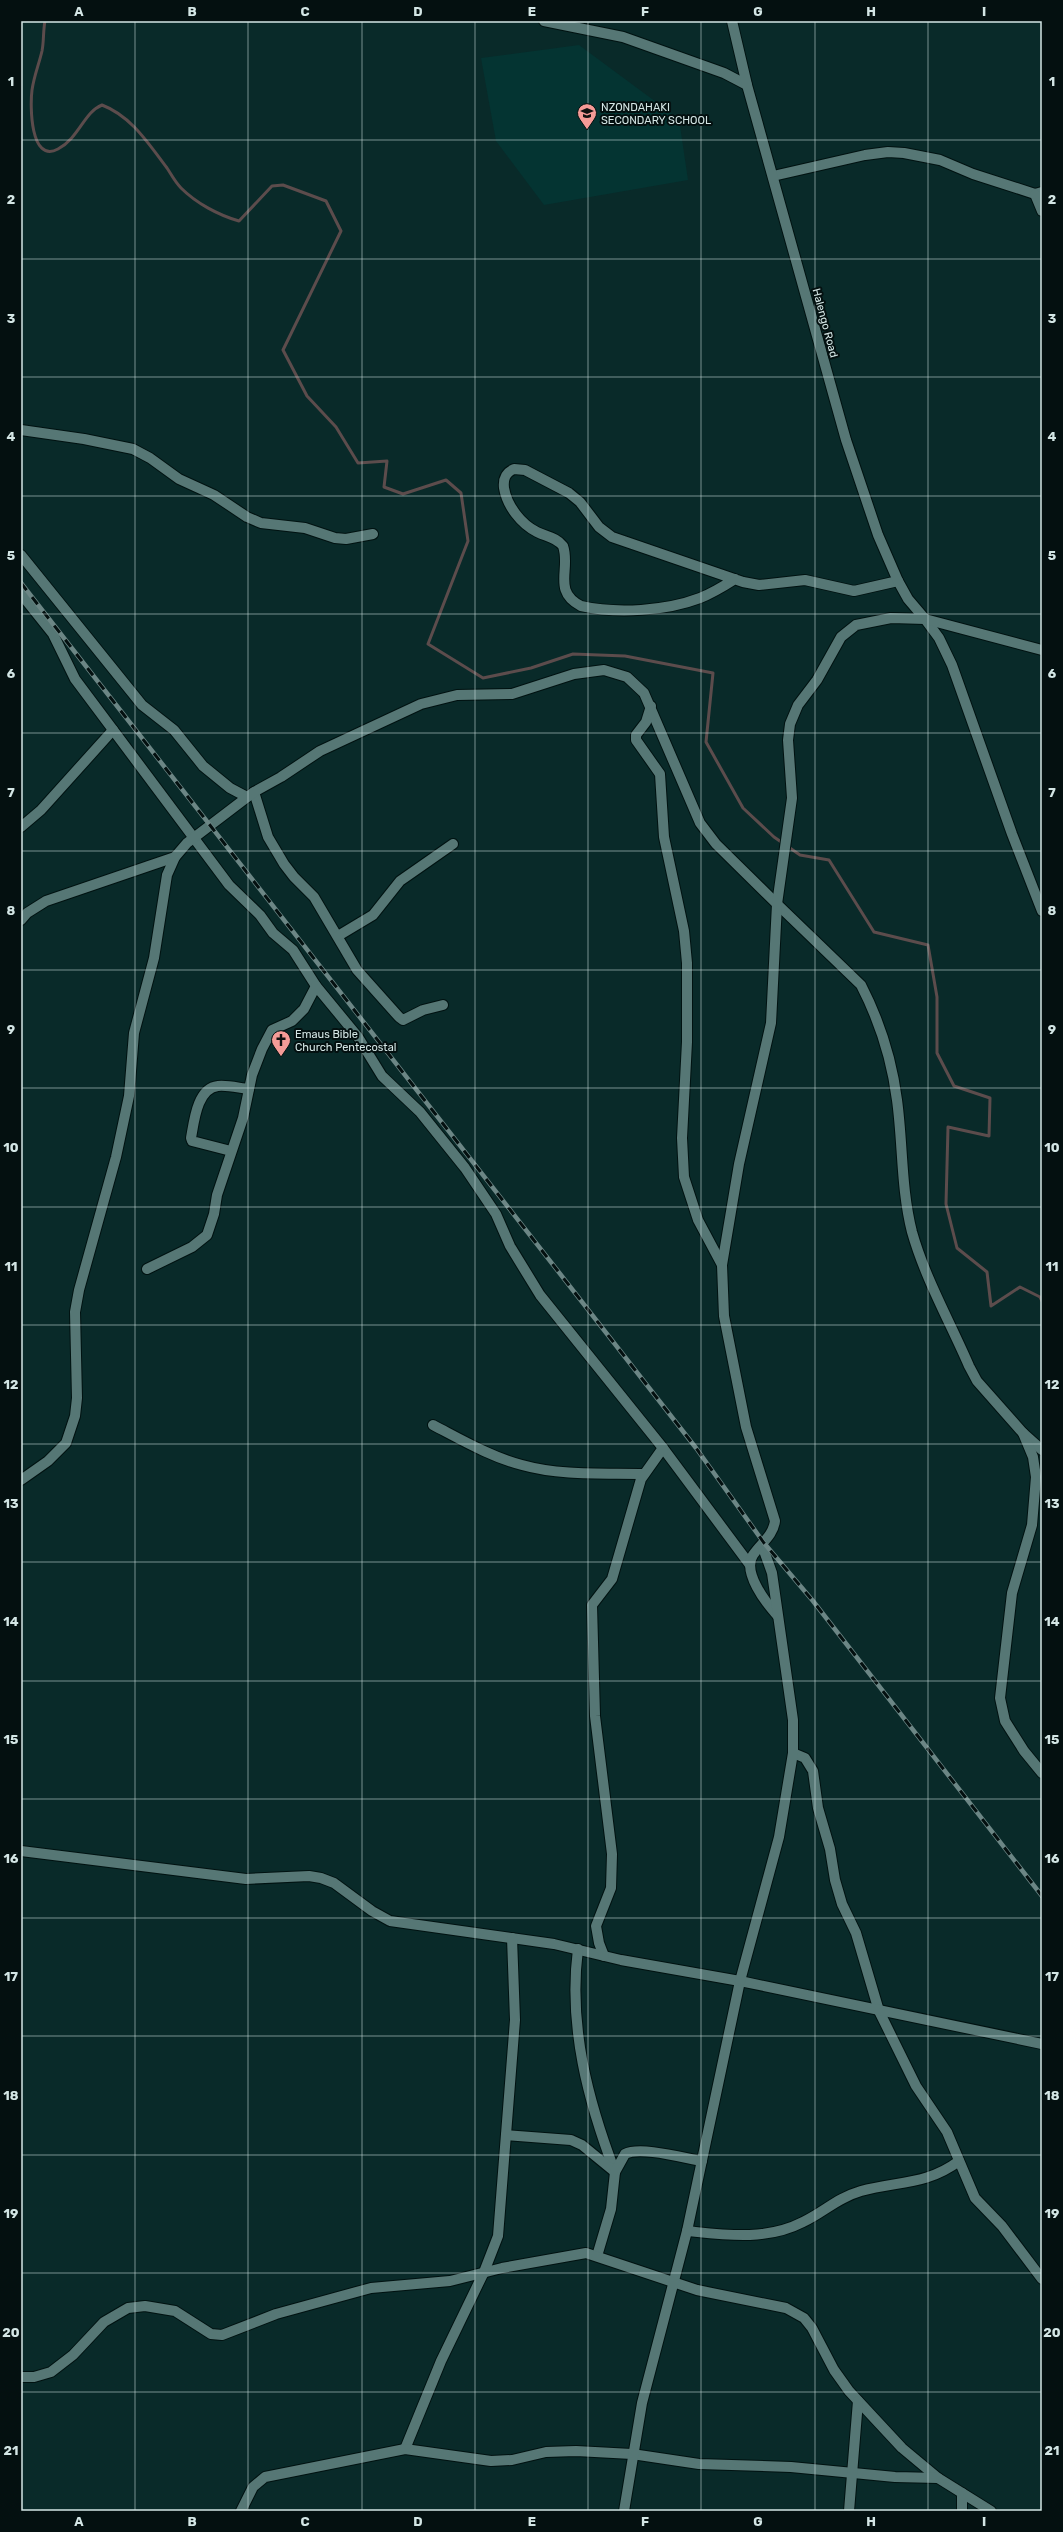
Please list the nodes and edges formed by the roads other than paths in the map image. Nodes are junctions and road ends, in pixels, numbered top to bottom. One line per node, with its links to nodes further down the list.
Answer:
1 (544, 21): 3 (street)
2 (732, 21): 3 (street, Halengo Road)
3 (747, 86): 4 (street, Halengo Road)
4 (773, 176): 5 (street); 11 (street, Halengo Road)
5 (1038, 193): 6 (street)
6 (1042, 211)
7 (21, 430): 8 (street)
8 (373, 534)
9 (21, 555): 17 (street)
10 (736, 579): 10 (street); 11 (street)
11 (898, 581): 13 (street, Halengo Road)
12 (21, 594): 16 (street)
13 (925, 619): 14 (street); 22 (street); 23 (street, Halengo Road)
14 (1042, 650)
15 (651, 706): 17 (street); 22 (street); 30 (street)
16 (113, 730): 18 (street); 19 (street)
17 (250, 795): 19 (street); 25 (street)
18 (21, 827)
19 (194, 838): 21 (street); 26 (street)
20 (453, 844): 25 (street)
21 (175, 857): 24 (street); 37 (street)
22 (778, 904): 30 (street); 33 (street)
23 (1042, 911)
24 (21, 920)
25 (338, 936): 27 (street)
26 (316, 986): 28 (street); 34 (street)
27 (443, 1005)
28 (249, 1089): 29 (street); 29 (street)
29 (231, 1151): 31 (street)
30 (722, 1265): 38 (street)
31 (147, 1269)
32 (433, 1425): 36 (street)
33 (1024, 1434): 35 (street); 42 (street)
34 (663, 1448): 36 (street); 39 (street)
35 (1042, 1450)
36 (644, 1474): 46 (street)
37 (21, 1480)
38 (762, 1545): 39 (street); 40 (street)
39 (750, 1565): 40 (street)
40 (777, 1616): 41 (street)
41 (793, 1753): 47 (street); 48 (street)
42 (1042, 1773)
43 (21, 1851): 44 (street)
44 (512, 1938): 45 (street); 50 (street)
45 (578, 1950): 46 (street); 53 (street)
46 (604, 1956): 47 (street)
47 (740, 1981): 48 (street); 51 (street)
48 (879, 2010): 49 (street); 52 (street)
49 (1042, 2044)
50 (506, 2135): 53 (street); 56 (street)
51 (702, 2161): 53 (street); 54 (street)
52 (959, 2161): 54 (street); 57 (street)
53 (615, 2172): 55 (street)
54 (687, 2231): 58 (street)
55 (597, 2256): 56 (street); 58 (street)
56 (484, 2272): 59 (street); 61 (street)
57 (1042, 2279)
58 (674, 2281): 60 (street); 62 (street)
59 (21, 2377)
60 (858, 2401): 63 (street); 64 (street)
61 (405, 2449): 62 (street); 66 (street)
62 (632, 2454): 63 (street); 67 (street)
63 (851, 2473): 64 (street); 68 (street)
64 (938, 2478): 65 (street)
65 (962, 2493): 69 (street); 70 (street)
66 (241, 2511)
67 (624, 2511)
68 (849, 2511)
69 (962, 2511)
70 (991, 2511)

